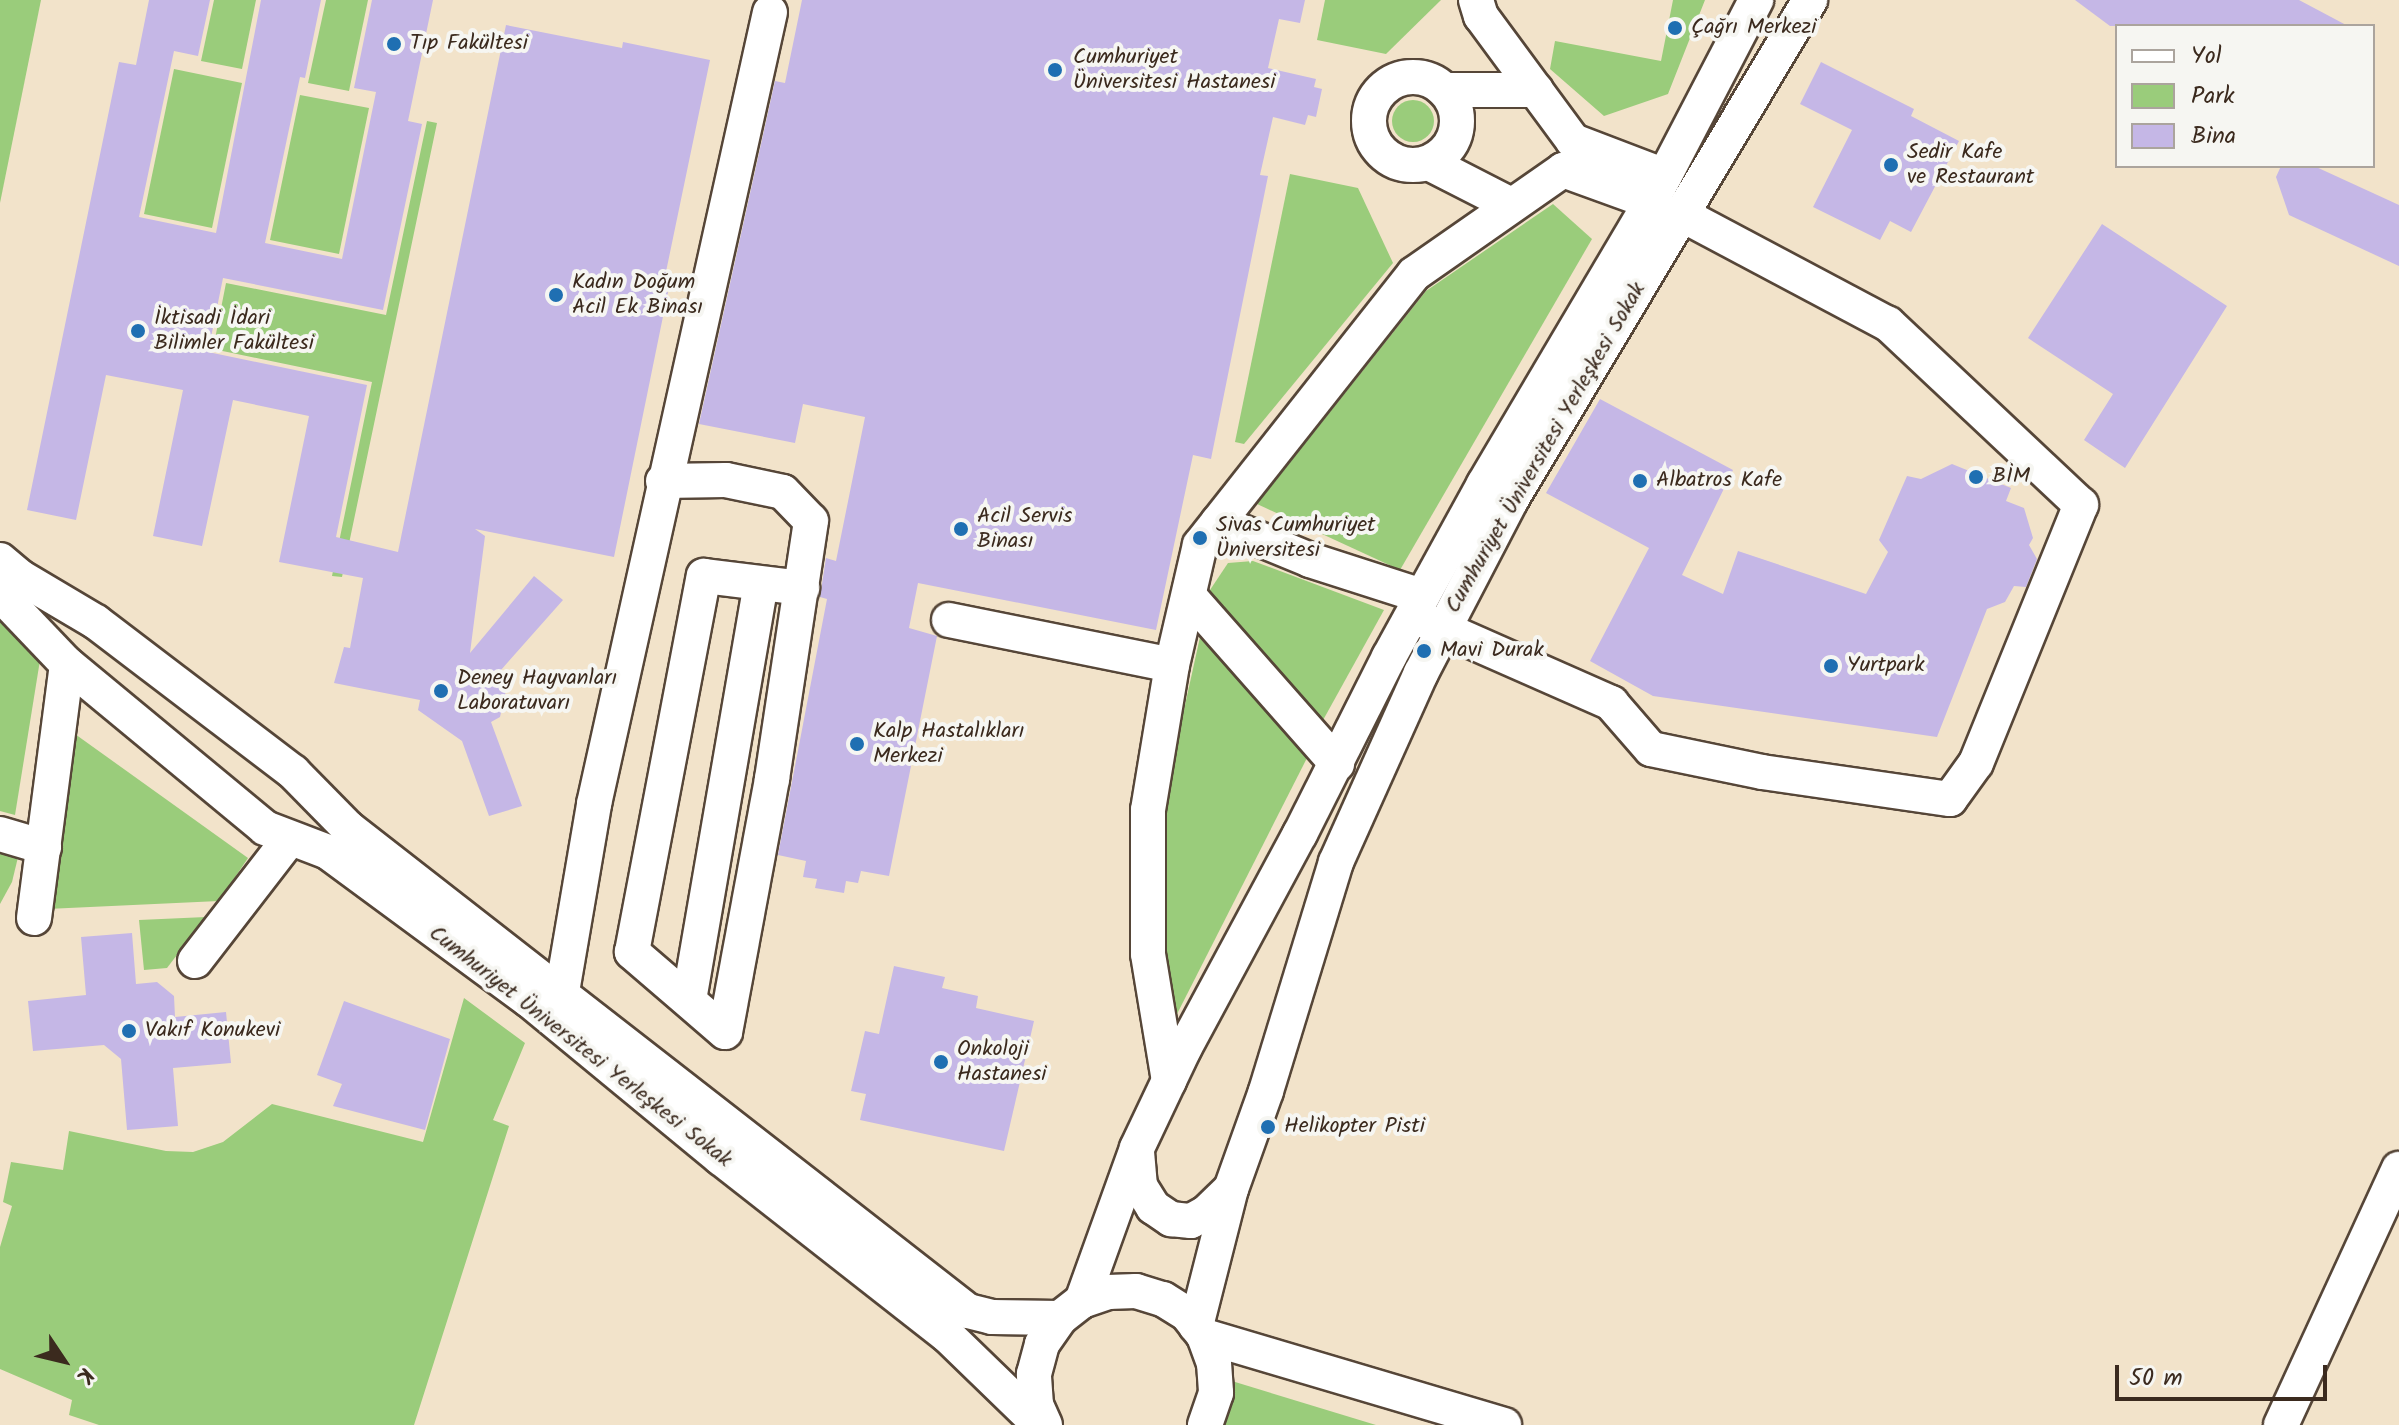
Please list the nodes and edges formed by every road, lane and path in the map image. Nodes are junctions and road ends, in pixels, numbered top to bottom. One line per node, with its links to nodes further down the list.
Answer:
1 (1476, 0): 6 (street)
2 (1756, 0): 8 (street, Cumhuriyet Üniversitesi Yerleşkesi Sokak)
3 (1810, 0): 8 (street, Cumhuriyet Üniversitesi Yerleşkesi Sokak)
4 (770, 12): 10 (street)
5 (1444, 90): 6 (street); 7 (street); 7 (street)
6 (1536, 90): 8 (street)
7 (1429, 163): 9 (street)
8 (1666, 197): 9 (street); 17 (street, Cumhuriyet Üniversitesi Yerleşkesi Sokak); 19 (street, Cumhuriyet Üniversitesi Yerleşkesi Sokak); 19 (street)
9 (1511, 205): 11 (street)
10 (663, 481): 14 (street); 28 (street)
11 (1218, 522): 16 (street); 17 (street)
12 (0, 560): 28 (street, Cumhuriyet Üniversitesi Yerleşkesi Sokak)
13 (761, 585): 14 (street); 29 (street); 29 (street)
14 (802, 588): 29 (street)
15 (0, 594): 20 (street, Cumhuriyet Üniversitesi Yerleşkesi Sokak)
16 (1189, 596): 21 (street); 22 (street)
17 (1417, 606): 19 (street); 22 (street, Cumhuriyet Üniversitesi Yerleşkesi Sokak)
18 (949, 620): 21 (street)
19 (1444, 627): 33 (street, Cumhuriyet Üniversitesi Yerleşkesi Sokak)
20 (67, 664): 24 (street, Cumhuriyet Üniversitesi Yerleşkesi Sokak); 25 (street)
21 (1172, 665): 30 (street)
22 (1337, 764): 30 (street, Cumhuriyet Üniversitesi Yerleşkesi Sokak)
23 (0, 834): 25 (street)
24 (290, 838): 27 (street); 36 (street, Cumhuriyet Üniversitesi Yerleşkesi Sokak)
25 (44, 847): 26 (street)
26 (34, 918)
27 (195, 961)
28 (562, 992): 34 (street, Cumhuriyet Üniversitesi Yerleşkesi Sokak)
29 (689, 1000)
30 (1169, 1081): 31 (street, Cumhuriyet Üniversitesi Yerleşkesi Sokak)
31 (1137, 1148): 33 (street, Cumhuriyet Üniversitesi Yerleşkesi Sokak); 34 (street, Cumhuriyet Üniversitesi Yerleşkesi Sokak)
32 (2399, 1169): 39 (street)
33 (1231, 1189): 35 (street, Cumhuriyet Üniversitesi Yerleşkesi Sokak)
34 (1071, 1310): 35 (street, Cumhuriyet Üniversitesi Yerleşkesi Sokak); 36 (street, Cumhuriyet Üniversitesi Yerleşkesi Sokak)
35 (1200, 1331): 37 (street); 38 (street)
36 (1042, 1425)
37 (1205, 1425)
38 (1504, 1425)
39 (2281, 1425)

